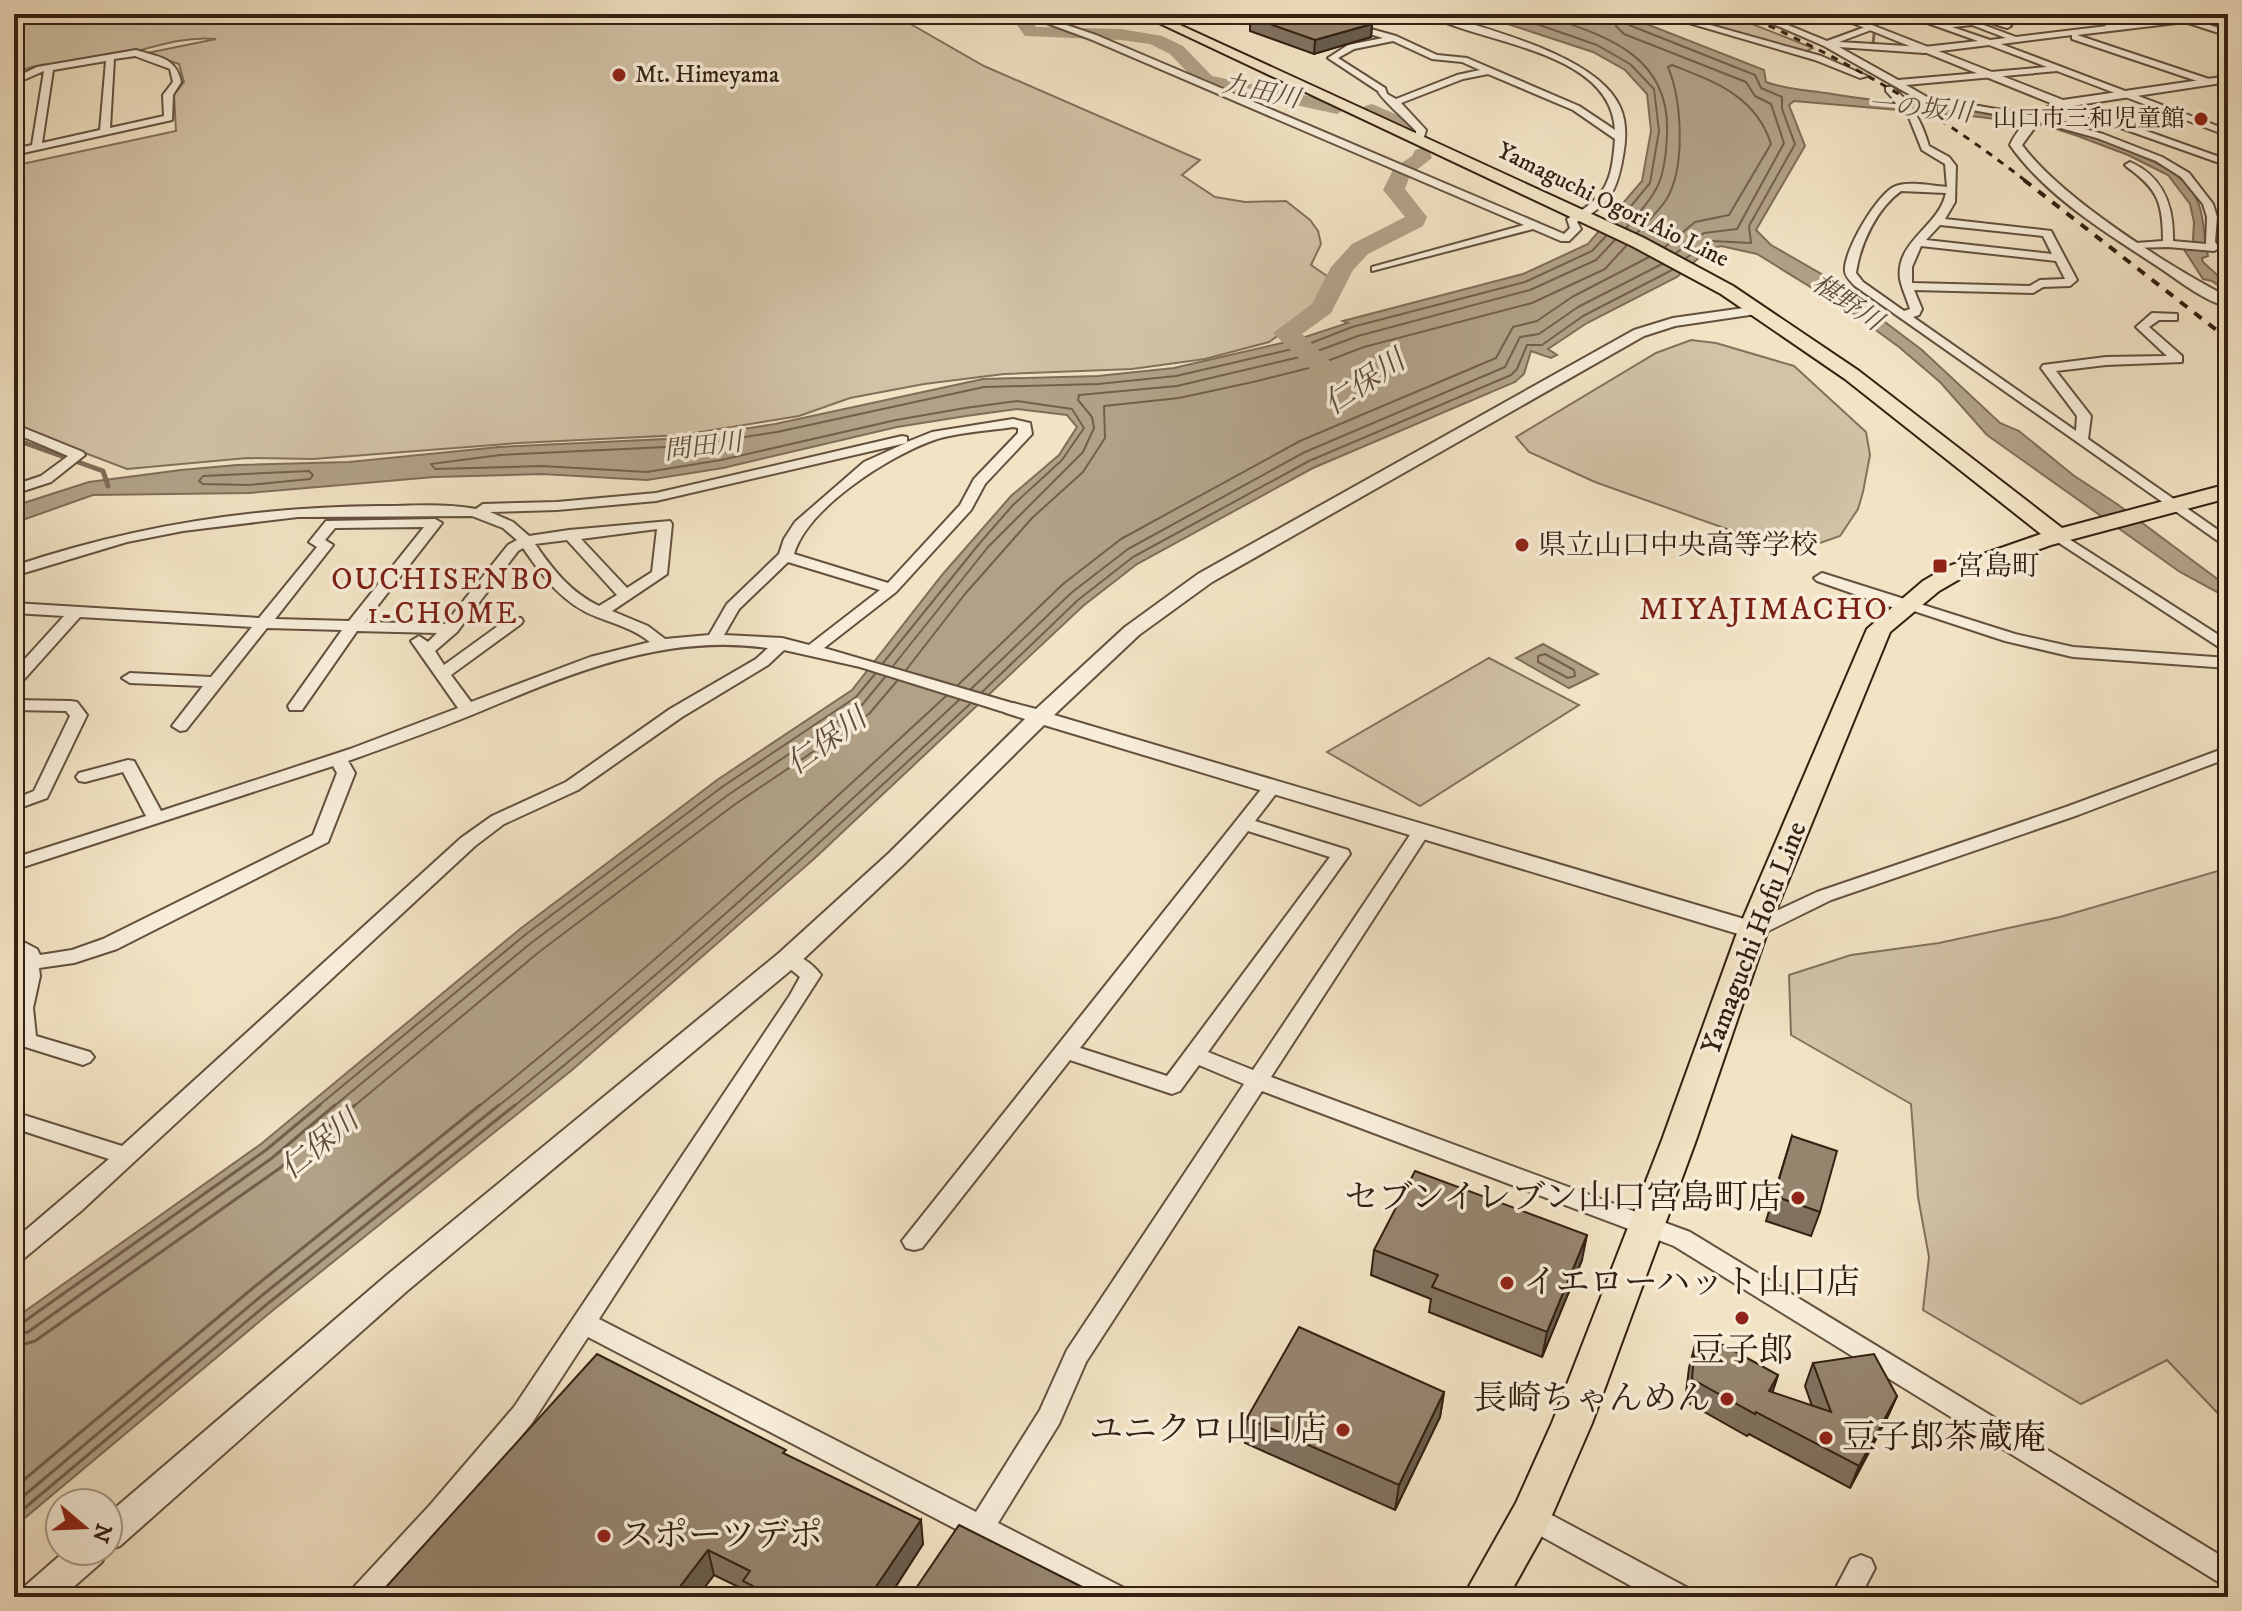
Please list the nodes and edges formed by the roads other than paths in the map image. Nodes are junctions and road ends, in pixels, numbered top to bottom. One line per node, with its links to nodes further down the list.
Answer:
1 (1026, 14): 63 (street)
2 (1146, 14): 52 (main road, Yamaguchi Ogori Aio Line)
3 (1308, 14): 20 (street)
4 (1431, 14): 53 (street)
5 (1662, 14): 48 (street)
6 (1754, 14): 24 (street)
7 (1859, 14): 11 (street)
8 (2002, 14): 13 (street)
9 (2078, 14): 17 (street)
10 (2166, 14): 14 (street)
11 (1838, 15): 16 (street)
12 (1908, 15): 15 (street); 25 (street)
13 (2017, 20): 19 (street); 21 (street)
14 (2185, 20): 17 (street); 18 (street)
15 (1936, 26): 22 (street); 23 (street)
16 (1868, 28): 24 (street); 27 (street)
17 (2120, 28): 19 (street)
18 (2228, 34)
19 (2065, 36): 21 (street); 42 (street)
20 (1393, 38): 37 (street); 46 (street)
21 (2043, 39): 22 (street)
22 (2020, 40): 23 (street)
23 (1991, 43): 25 (street); 36 (street)
24 (1827, 44): 26 (street); 28 (street)
25 (1962, 45): 27 (street)
26 (1893, 48): 27 (street); 28 (street)
27 (1924, 50): 29 (street)
28 (1845, 54): 33 (street)
29 (1943, 58): 31 (street); 34 (street)
30 (110, 60): 35 (street); 50 (street); 50 (street)
31 (1911, 60)
32 (1880, 63): 33 (street)
33 (1864, 64): 38 (street)
34 (1967, 68): 38 (street); 39 (street)
35 (49, 69): 41 (street); 54 (street)
36 (2055, 69): 39 (street); 44 (street)
37 (1488, 71): 46 (street); 53 (street)
38 (1884, 74): 43 (street)
39 (1990, 77): 43 (street); 47 (street)
40 (2228, 79): 42 (street)
41 (14, 81)
42 (2209, 82): 44 (street)
43 (1898, 83): 45 (street)
44 (2122, 94): 47 (street); 51 (street)
45 (1924, 99): 48 (street); 49 (street)
46 (1396, 102): 52 (street)
47 (2062, 104): 49 (street); 57 (street)
48 (1907, 105): 60 (street)
49 (2039, 119): 58 (street); 66 (street)
50 (105, 132): 54 (street)
51 (2228, 133)
52 (1413, 137): 61 (main road, Yamaguchi Ogori Aio Line)
53 (1619, 137): 61 (street)
54 (37, 145): 56 (street)
55 (2213, 145): 57 (street)
56 (14, 152)
57 (2196, 152): 58 (street); 59 (street)
58 (2157, 160): 65 (street); 65 (street)
59 (2228, 163)
60 (1951, 190): 62 (street); 72 (street)
61 (1584, 217): 63 (street); 71 (main road, Yamaguchi Ogori Aio Line)
62 (1939, 222): 64 (street); 67 (street)
63 (1533, 226): 68 (street)
64 (1916, 242): 67 (street); 69 (street)
65 (2168, 244): 66 (street)
66 (2136, 246): 70 (street)
67 (2057, 258): 69 (street)
68 (1376, 269)
69 (1907, 286): 72 (street)
70 (2228, 303)
71 (1758, 310): 83 (main road, Yamaguchi Ogori Aio Line); 116 (street)
72 (1905, 314): 76 (street)
73 (2173, 317): 76 (street)
74 (14, 428): 78 (street)
75 (932, 436): 82 (street); 87 (street); 90 (street)
76 (2082, 438): 81 (street)
77 (14, 477): 78 (street)
78 (37, 482): 79 (street)
79 (14, 490)
80 (2228, 491): 81 (main road, Yamaguchi Hofu Line)
81 (2169, 507): 83 (main road, Yamaguchi Hofu Line); 86 (street)
82 (454, 512): 85 (street); 88 (street)
83 (2071, 532): 92 (main road, Yamaguchi Hofu Line); 104 (street)
84 (569, 534): 85 (street); 91 (street); 91 (street)
85 (526, 541): 95 (street); 100 (street)
86 (2228, 544)
87 (786, 556): 90 (street); 101 (street)
88 (20, 564)
89 (1822, 578): 92 (street)
90 (891, 589): 106 (street)
91 (626, 596): 95 (street)
92 (1907, 605): 107 (street); 127 (main road, Yamaguchi Hofu Line)
93 (14, 608): 94 (street)
94 (75, 613): 97 (street); 110 (street)
95 (599, 613): 102 (street)
96 (515, 621): 108 (street)
97 (262, 623): 98 (street); 98 (street); 111 (street)
98 (352, 627): 99 (street); 113 (street)
99 (411, 628): 100 (street); 105 (street)
100 (451, 629): 105 (street)
101 (714, 639): 102 (street); 103 (street)
102 (660, 643): 115 (street)
103 (782, 643): 106 (street); 137 (street)
104 (2228, 648)
105 (425, 650): 108 (street)
106 (817, 652): 114 (street)
107 (2228, 663)
108 (443, 673): 115 (street)
109 (130, 678): 111 (street)
110 (14, 681)
111 (215, 682): 117 (street)
112 (14, 705): 122 (street)
113 (296, 706)
114 (1010, 708): 116 (street)
115 (468, 710): 119 (street)
116 (1038, 716): 121 (street); 129 (street)
117 (180, 726)
118 (2228, 752): 127 (street)
119 (338, 759): 123 (street); 130 (street)
120 (85, 777): 123 (street)
121 (1273, 786): 124 (street); 125 (street)
122 (14, 805)
123 (156, 818): 126 (street)
124 (1245, 824): 132 (street); 133 (street)
125 (1422, 830): 127 (street); 135 (street)
126 (14, 864)
127 (1753, 930): 138 (main road, Yamaguchi Hofu Line)
128 (14, 944): 130 (street)
129 (788, 959): 141 (street); 143 (street)
130 (28, 963): 131 (street)
131 (18, 1011): 134 (street)
132 (1066, 1051): 133 (street); 139 (street)
133 (1196, 1055): 135 (street)
134 (83, 1057)
135 (1255, 1080): 138 (street); 144 (street)
136 (14, 1120): 137 (street)
137 (126, 1156): 140 (street)
138 (1646, 1224): 142 (main road, Yamaguchi Hofu Line); 147 (street)
139 (914, 1241)
140 (14, 1253)
141 (582, 1322): 144 (street); 149 (street)
142 (1531, 1516): 151 (main road, Yamaguchi Hofu Line); 152 (street)
143 (124, 1521)
144 (980, 1529): 150 (street)
145 (72, 1567): 148 (street)
146 (1861, 1568): 153 (street)
147 (2228, 1575)
148 (37, 1597)
149 (363, 1597)
150 (1114, 1597)
151 (1485, 1597)
152 (1678, 1597)
153 (1845, 1597)

